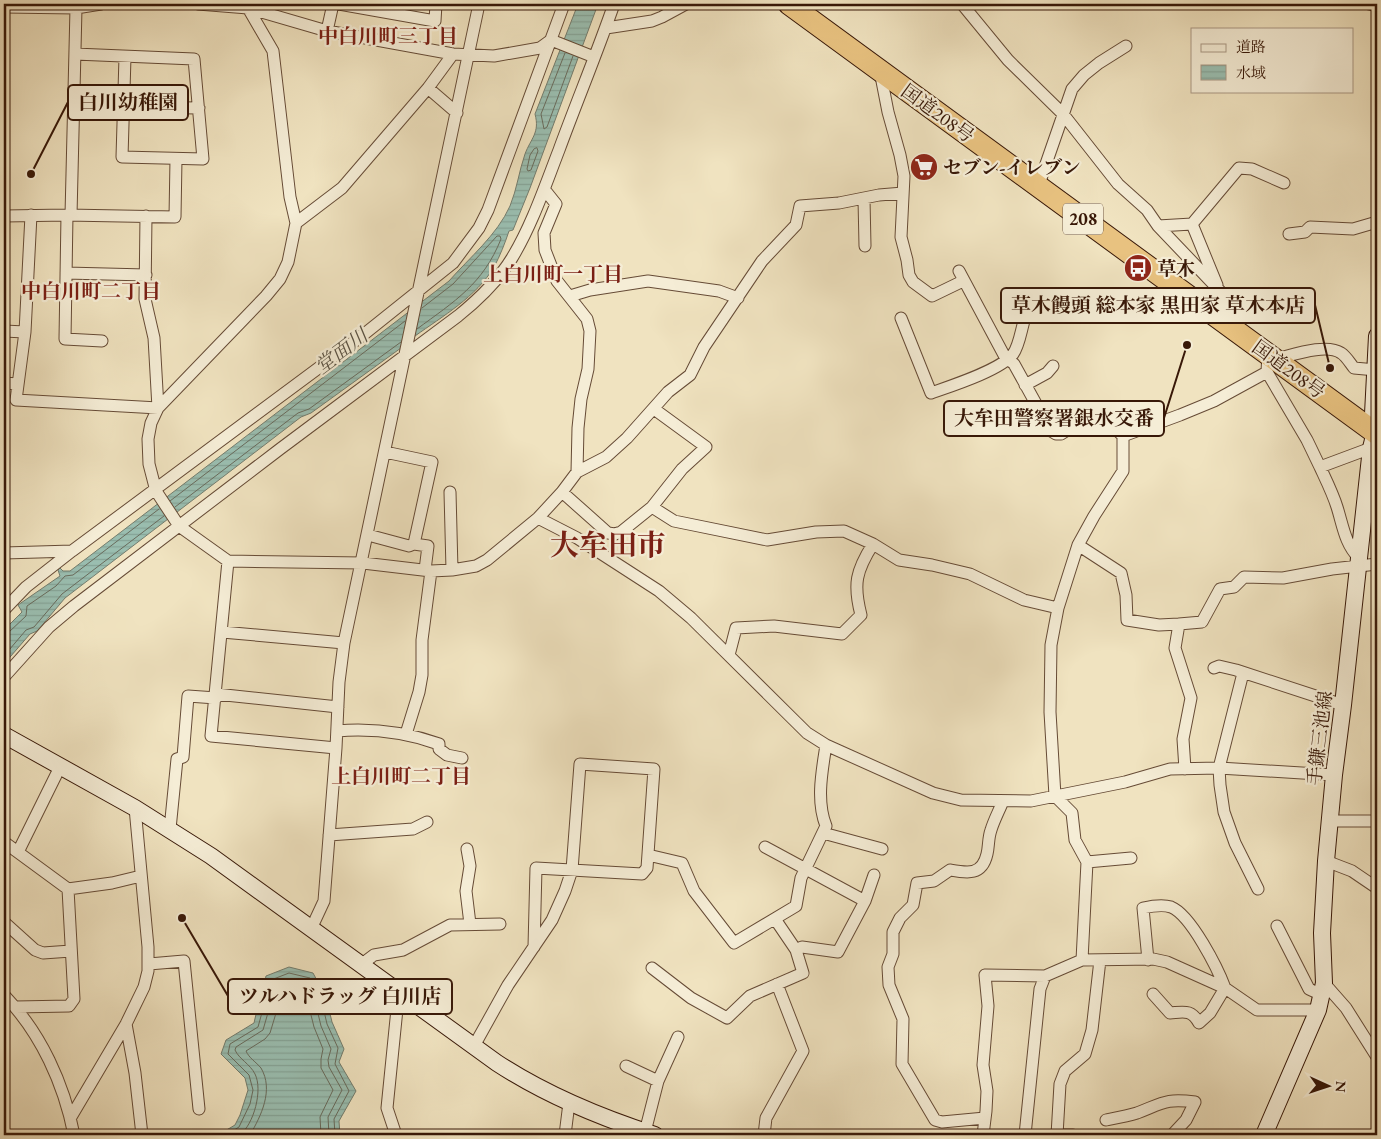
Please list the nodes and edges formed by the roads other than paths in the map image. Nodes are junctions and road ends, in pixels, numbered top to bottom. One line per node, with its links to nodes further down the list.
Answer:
1 (102, 4): 16 (street)
2 (198, 4): 13 (street)
3 (332, 4): 18 (street)
4 (339, 4): 5 (street)
5 (436, 4)
6 (480, 4): 23 (street)
7 (564, 4): 19 (street)
8 (614, 4): 17 (street)
9 (686, 4): 17 (street)
10 (789, 4): 26 (highway, 国道208号 / 208)
11 (962, 4): 31 (street)
12 (1369, 4): 14 (street)
13 (248, 6): 18 (street); 43 (street)
14 (1377, 6)
15 (4, 7): 16 (street)
16 (76, 8): 21 (street)
17 (606, 28): 25 (street)
18 (327, 31): 22 (street)
19 (551, 40): 23 (street); 25 (street); 51 (street)
20 (1126, 46): 31 (street)
21 (75, 54): 24 (street); 39 (street)
22 (453, 54): 23 (street); 27 (street)
23 (469, 55): 30 (street)
24 (125, 57): 28 (street); 29 (street)
25 (594, 57): 35 (street)
26 (880, 70): 34 (highway, 国道208号 / 208); 36 (street)
27 (428, 88): 30 (street); 43 (street)
28 (124, 107): 29 (street); 32 (street)
29 (199, 108): 32 (street)
30 (457, 113): 51 (street)
31 (1063, 114): 34 (street); 45 (street)
32 (176, 158): 41 (street)
33 (1284, 183): 44 (street)
34 (1038, 187): 57 (highway, 国道208号 / 208)
35 (544, 190): 52 (street); 61 (street)
36 (903, 193): 37 (street); 62 (street)
37 (864, 199): 47 (street); 53 (street)
38 (31, 215): 39 (street); 40 (street); 58 (street)
39 (69, 215): 41 (street); 48 (street)
40 (4, 216)
41 (146, 216): 49 (street)
42 (1377, 222): 46 (street)
43 (296, 223): 69 (street)
44 (1192, 224): 45 (street); 50 (street)
45 (1158, 226): 50 (street)
46 (1289, 234)
47 (865, 246)
48 (66, 273): 49 (street); 60 (street)
49 (146, 275): 69 (street)
50 (1220, 291): 57 (street)
51 (418, 294): 61 (street); 76 (street)
52 (570, 296): 53 (street); 75 (street)
53 (738, 298): 70 (street)
54 (901, 318): 62 (street)
55 (1024, 321): 62 (street)
56 (4, 331): 58 (street)
57 (1235, 331): 63 (highway, 国道208号 / 208)
58 (25, 332): 67 (street)
59 (1377, 336): 65 (street, 手鎌三池線)
60 (102, 341)
61 (406, 352): 73 (street); 81 (street)
62 (1008, 359): 68 (street)
63 (1270, 362): 65 (street); 71 (street); 72 (highway, 国道208号 / 208); 74 (street)
64 (1053, 366): 68 (street)
65 (1376, 374): 72 (street, 手鎌三池線)
66 (4, 383): 67 (street)
67 (18, 384): 69 (street)
68 (1025, 385): 71 (street)
69 (158, 408): 76 (street)
70 (654, 409): 75 (street); 79 (street)
71 (1123, 436): 85 (street)
72 (1374, 438): 74 (street); 89 (street, 手鎌三池線)
73 (385, 452): 82 (street); 83 (street)
74 (1320, 467): 89 (street)
75 (577, 472): 78 (street)
76 (156, 491): 81 (street); 86 (street)
77 (450, 492): 92 (street)
78 (562, 492): 79 (street); 80 (street)
79 (652, 507): 84 (street)
80 (538, 518): 92 (street); 99 (street)
81 (177, 524): 88 (street); 102 (street)
82 (368, 535): 83 (street); 90 (street)
83 (414, 544): 93 (street)
84 (873, 544): 94 (street); 99 (street)
85 (1078, 545): 94 (street); 96 (street)
86 (72, 551): 87 (street); 95 (street)
87 (4, 554)
88 (228, 561): 90 (street); 97 (street)
89 (1358, 562): 91 (street); 96 (street); 104 (street, 手鎌三池線)
90 (363, 563): 93 (street); 98 (street)
91 (1377, 564)
92 (452, 570): 93 (street)
93 (428, 571): 107 (street)
94 (1058, 608): 116 (street)
95 (4, 610)
96 (1179, 624): 114 (street)
97 (222, 632): 98 (street); 103 (street)
98 (344, 643): 105 (street)
99 (729, 656): 109 (street)
100 (1214, 668): 101 (street)
101 (1243, 673): 104 (street); 113 (street)
102 (4, 677)
103 (216, 696): 105 (street); 110 (street); 122 (street)
104 (1343, 705): 115 (street, 手鎌三池線)
105 (338, 707): 106 (street)
106 (337, 731): 107 (street); 110 (street)
107 (406, 734): 111 (street)
108 (4, 735): 112 (street)
109 (826, 745): 117 (street); 123 (street)
110 (336, 748): 124 (street)
111 (462, 758)
112 (60, 767): 118 (street); 129 (street)
113 (1219, 768): 114 (street); 115 (street); 140 (street)
114 (1185, 770): 116 (street)
115 (1334, 775): 119 (street, 手鎌三池線)
116 (1055, 796): 117 (street); 133 (street)
117 (1003, 801): 174 (street)
118 (135, 808): 122 (street); 137 (street)
119 (1331, 821): 120 (street); 132 (street, 手鎌三池線)
120 (1377, 821)
121 (427, 822): 124 (street)
122 (170, 829): 147 (street)
123 (823, 833): 128 (street); 134 (street)
124 (329, 835): 147 (street)
125 (4, 842): 129 (street)
126 (765, 847): 134 (street)
127 (468, 849): 144 (street)
128 (882, 849)
129 (18, 852): 139 (street)
130 (648, 855): 135 (street); 135 (street); 142 (street)
131 (1131, 858): 133 (street)
132 (1326, 861): 138 (street); 163 (street, 手鎌三池線)
133 (1087, 862): 151 (street)
134 (806, 869): 141 (street); 142 (street)
135 (572, 870): 148 (street); 148 (street)
136 (874, 874): 141 (street)
137 (141, 876): 139 (street); 154 (street)
138 (1377, 888)
139 (68, 889): 150 (street)
140 (1258, 889)
141 (865, 901): 149 (street)
142 (775, 919): 149 (street)
143 (4, 922): 150 (street)
144 (470, 924): 145 (street); 155 (street)
145 (500, 924)
146 (1276, 926): 163 (street)
147 (311, 929): 155 (street)
148 (534, 947): 167 (street)
149 (796, 950): 158 (street)
150 (71, 951): 164 (street)
151 (1082, 960): 152 (street); 157 (street)
152 (1100, 960): 153 (street); 184 (street)
153 (1148, 960): 159 (street); 159 (street)
154 (149, 964): 165 (street); 172 (street)
155 (362, 964): 160 (street)
156 (652, 968): 158 (street)
157 (1046, 976): 174 (street); 183 (street)
158 (777, 984): 181 (street)
159 (1225, 988): 161 (street); 163 (street)
160 (402, 994): 167 (street); 179 (street)
161 (1153, 994)
162 (4, 995): 164 (street)
163 (1322, 996): 168 (street); 187 (street, 手鎌三池線)
164 (16, 1007): 173 (street)
165 (126, 1024): 173 (street); 178 (street)
166 (678, 1037): 170 (street)
167 (474, 1046): 171 (street)
168 (1377, 1057)
169 (626, 1066): 170 (street)
170 (658, 1081): 176 (street)
171 (569, 1103): 176 (street); 180 (street)
172 (199, 1109)
173 (71, 1116): 177 (street)
174 (985, 1118): 182 (street)
175 (1106, 1120): 186 (street)
176 (650, 1134)
177 (74, 1135)
178 (142, 1135)
179 (396, 1135)
180 (565, 1135)
181 (764, 1135)
182 (983, 1135)
183 (1025, 1135)
184 (1056, 1135): 185 (street)
185 (1073, 1135)
186 (1172, 1135)
187 (1264, 1135)

